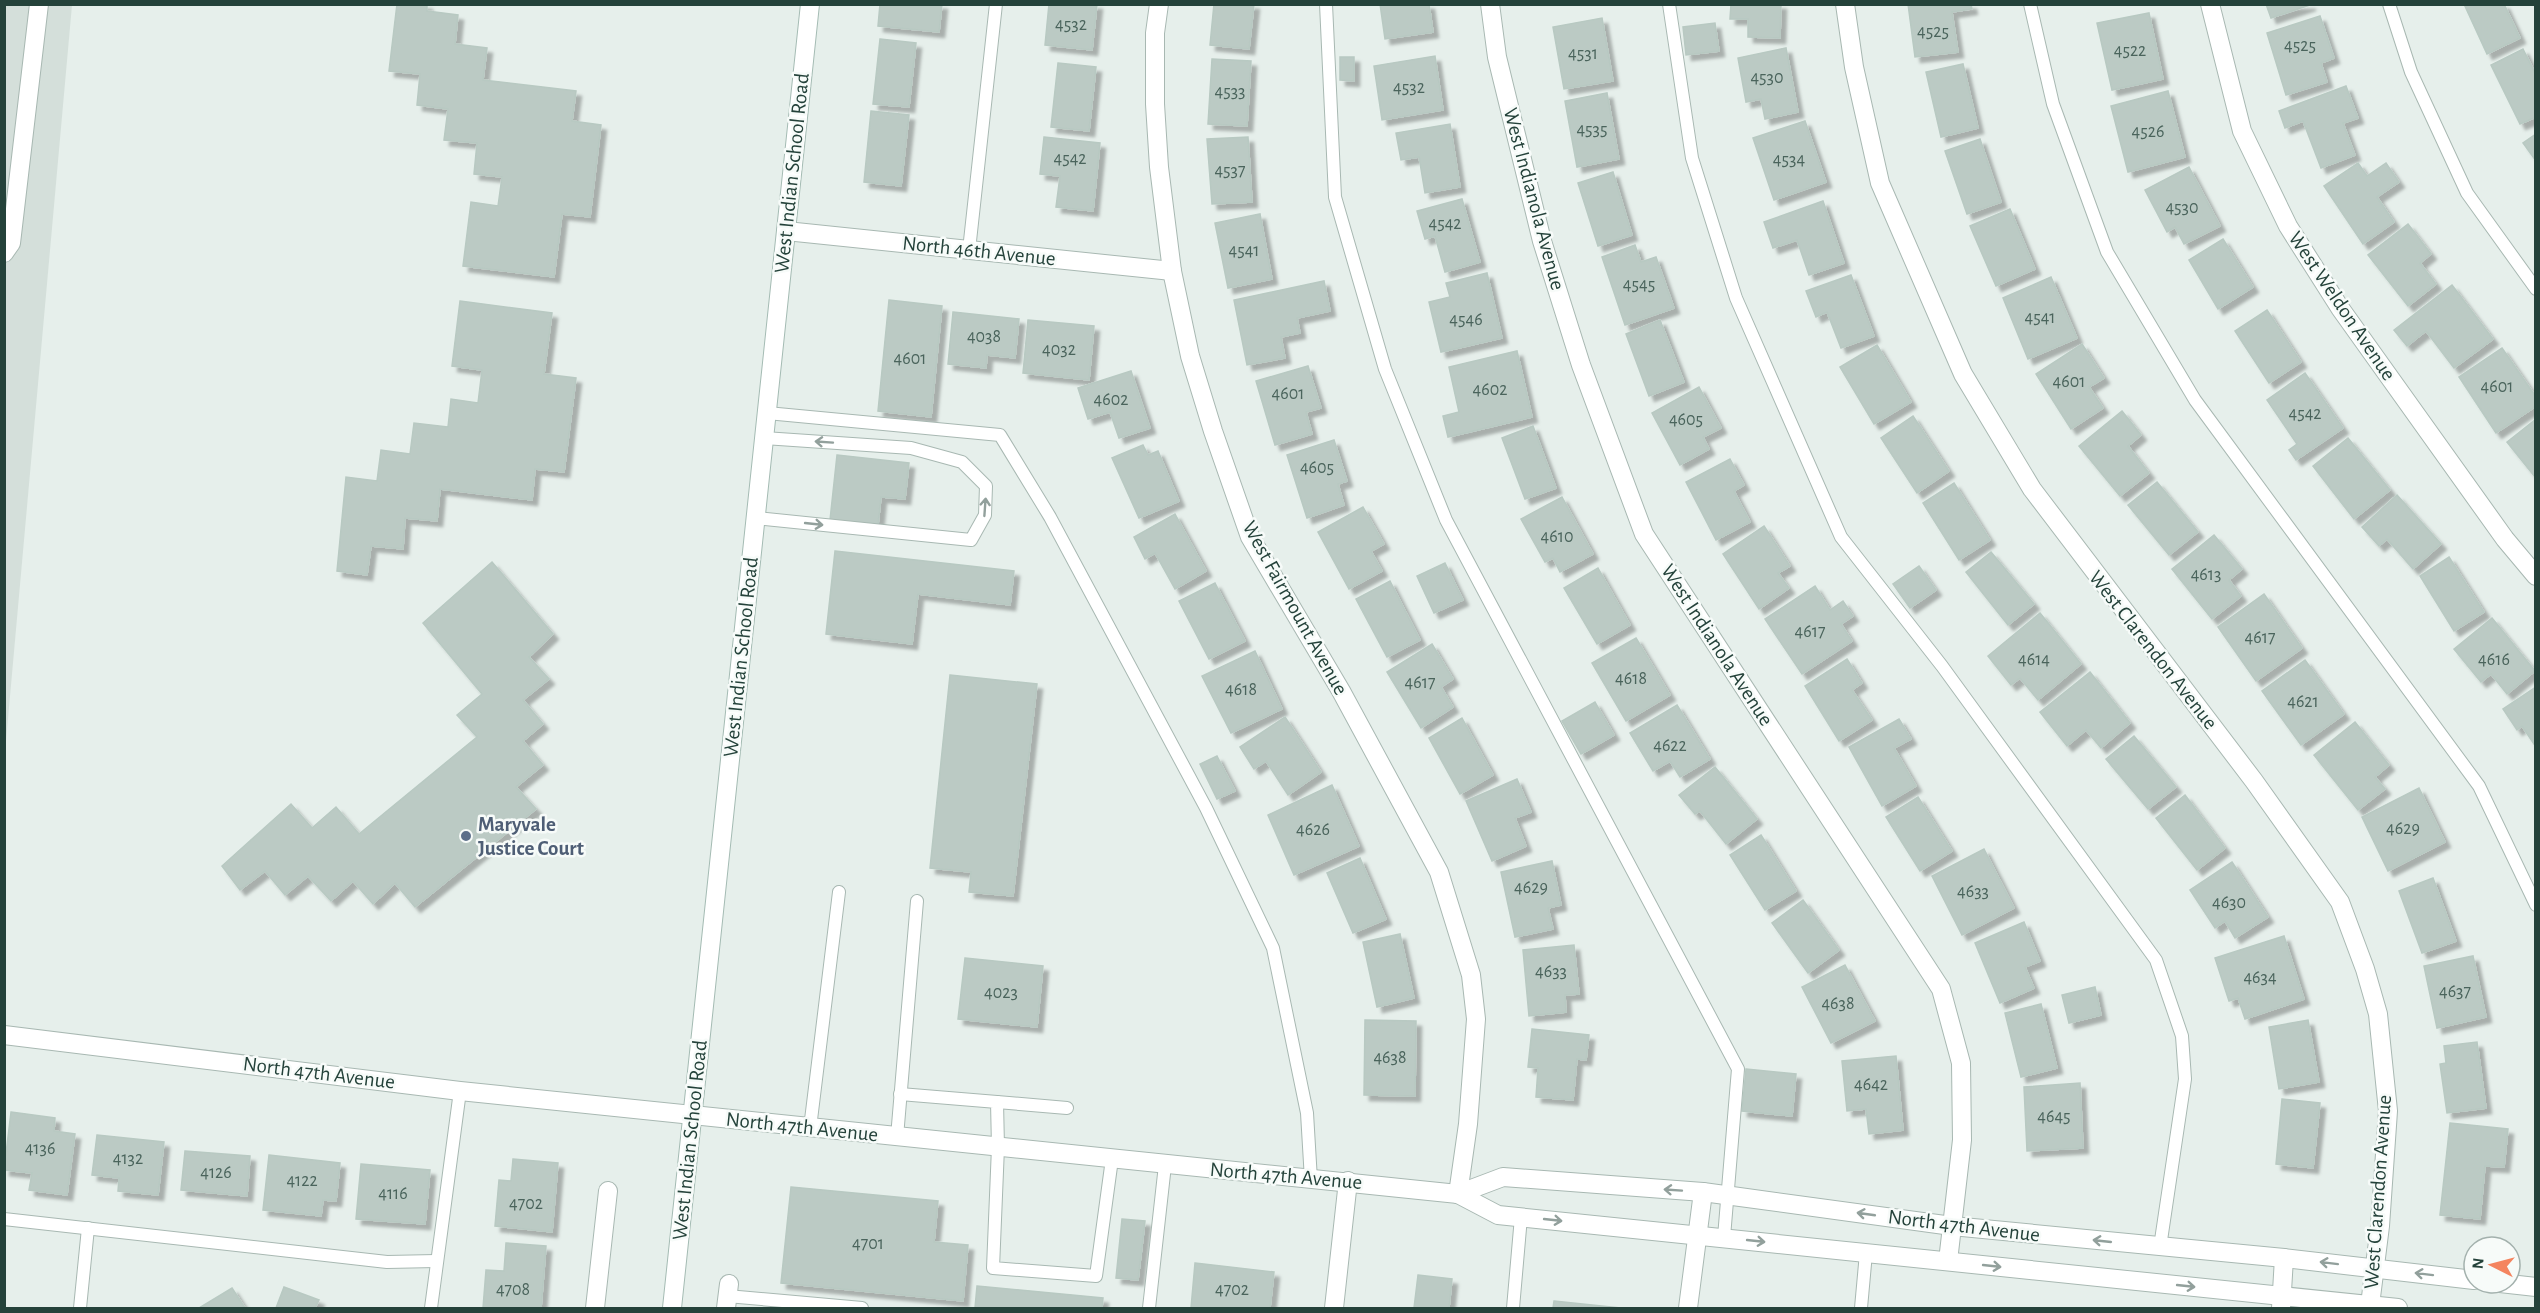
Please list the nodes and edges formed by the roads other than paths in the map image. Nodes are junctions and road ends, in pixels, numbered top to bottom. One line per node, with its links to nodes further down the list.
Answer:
1 (39, 4): 14 (street)
2 (810, 4): 12 (street, West Indian School Road)
3 (996, 4): 13 (lane)
4 (1158, 4): 15 (street, West Fairmount Avenue)
5 (1326, 4): 40 (lane)
6 (1490, 4): 43 (street, West Indianola Avenue)
7 (1669, 4): 47 (lane)
8 (1845, 4): 52 (street, West Clarendon Avenue)
9 (2030, 4): 23 (lane)
10 (2210, 4): 20 (street, West Weldon Avenue)
11 (2389, 4): 16 (lane)
12 (786, 231): 13 (street, North 46th Avenue); 17 (street, West Indian School Road)
13 (969, 250): 15 (street, North 46th Avenue)
14 (4, 254)
15 (1172, 272): 39 (street, West Fairmount Avenue)
16 (2535, 289)
17 (767, 413): 18 (street, West Indian School Road); 35 (lane)
18 (764, 438): 19 (street, West Indian School Road); 19 (lane, one-way to 18)
19 (756, 518): 29 (street, West Indian School Road)
20 (2535, 576)
21 (839, 892): 30 (lane)
22 (917, 901): 26 (lane)
23 (2535, 905)
24 (4, 1035): 25 (street, North 47th Avenue)
25 (460, 1091): 29 (street, North 47th Avenue); 50 (lane)
26 (900, 1094): 27 (lane); 31 (lane)
27 (997, 1102): 28 (lane); 32 (lane)
28 (1067, 1108)
29 (693, 1115): 30 (street, North 47th Avenue); 60 (street, West Indian School Road)
30 (810, 1128): 31 (street, North 47th Avenue)
31 (897, 1137): 32 (street, North 47th Avenue)
32 (998, 1148): 33 (street, North 47th Avenue); 33 (lane)
33 (1112, 1159): 34 (street, North 47th Avenue)
34 (1165, 1165): 35 (street, North 47th Avenue); 62 (lane)
35 (1311, 1180): 36 (street, North 47th Avenue)
36 (1348, 1181): 39 (street, North 47th Avenue); 63 (street)
37 (608, 1191): 59 (street)
38 (1703, 1192): 39 (street, North 47th Avenue, one-way to 39); 40 (street, North 47th Avenue); 45 (street)
39 (1458, 1194): 41 (street, North 47th Avenue)
40 (1728, 1195): 43 (street, North 47th Avenue, one-way to 40); 46 (lane)
41 (1521, 1217): 45 (street, North 47th Avenue, one-way to 45); 64 (lane)
42 (4, 1219): 44 (lane)
43 (1952, 1226): 47 (street, North 47th Avenue, one-way to 43); 51 (street, West Indianola Avenue)
44 (88, 1228): 50 (lane); 57 (lane)
45 (1698, 1234): 46 (street, North 47th Avenue); 65 (street)
46 (1724, 1237): 48 (street, North 47th Avenue, one-way to 48)
47 (2160, 1247): 49 (street, North 47th Avenue)
48 (1866, 1253): 51 (street, North 47th Avenue); 66 (lane)
49 (2284, 1258): 52 (street, North 47th Avenue, one-way to 49); 55 (street)
50 (436, 1261): 58 (lane)
51 (1948, 1261): 55 (street, North 47th Avenue, one-way to 55)
52 (2374, 1269): 53 (street, North 47th Avenue, one-way to 52); 56 (street, West Clarendon Avenue)
53 (2462, 1279)
54 (727, 1296): 61 (lane)
55 (2281, 1303): 56 (street, North 47th Avenue)
56 (2370, 1305): 67 (street, North 47th Avenue)
57 (80, 1308)
58 (431, 1308)
59 (595, 1308)
60 (672, 1308)
61 (862, 1308)
62 (1149, 1308)
63 (1334, 1308)
64 (1513, 1308)
65 (1688, 1308)
66 (1861, 1308)
67 (2398, 1308)

